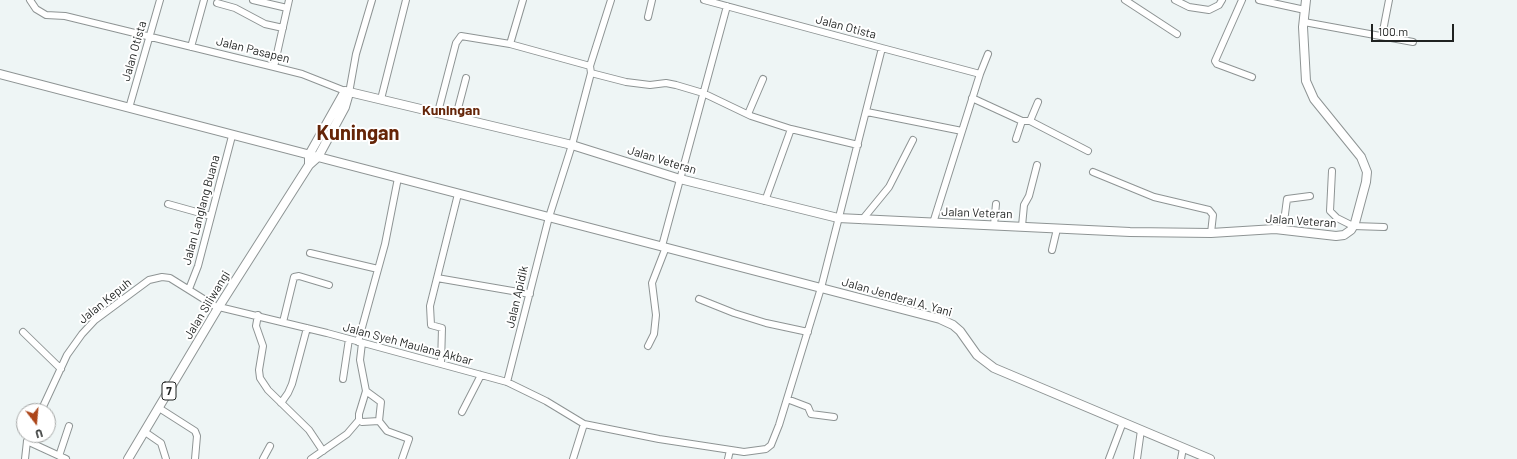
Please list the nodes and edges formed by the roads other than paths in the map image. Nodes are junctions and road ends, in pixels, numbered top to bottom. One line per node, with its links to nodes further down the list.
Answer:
1 (30, 0): 28 (street, Jalan Pasapen)
2 (160, 0): 28 (street, Jalan Otista)
3 (204, 0): 31 (street)
4 (253, 0): 21 (street)
5 (289, 0): 21 (street)
6 (372, 0): 41 (street)
7 (406, 0): 44 (street)
8 (523, 0): 30 (street)
9 (611, 0): 35 (street, Jalan Apidik)
10 (652, 0): 23 (street)
11 (704, 0): 20 (street, Jalan Otista)
12 (1125, 0): 26 (street)
13 (1175, 0): 14 (street)
14 (1222, 0)
15 (1242, 0): 39 (street)
16 (1259, 0): 22 (street)
17 (1306, 0): 22 (main road)
18 (1389, 0): 27 (street)
19 (217, 3): 25 (street)
20 (726, 6): 32 (street, Jalan Otista); 42 (street)
21 (287, 8): 25 (street)
22 (1305, 10): 24 (main road)
23 (648, 17)
24 (1304, 22): 27 (street); 80 (main road)
25 (283, 28): 34 (street)
26 (1177, 34)
27 (1382, 36): 29 (street)
28 (150, 37): 31 (street, Jalan Pasapen); 46 (street, Jalan Otista)
29 (1413, 42)
30 (510, 44): 35 (street); 47 (street)
31 (192, 47): 34 (street, Jalan Pasapen)
32 (882, 48): 37 (street); 48 (street, Jalan Otista)
33 (988, 54): 37 (street)
34 (274, 67): 41 (street, Jalan Pasapen)
35 (590, 69): 42 (street); 58 (street, Jalan Apidik)
36 (0, 74): 46 (main road, Jalan Jenderal A. Yani)
37 (980, 74): 43 (street)
38 (466, 78): 50 (street)
39 (1252, 78)
40 (763, 79): 49 (street)
41 (347, 92): 44 (main road, Jalan Veteran); 61 (main road); 62 (main road, Jalan Siliwangi)
42 (703, 93): 49 (street); 68 (street)
43 (972, 98): 51 (street); 54 (street)
44 (381, 99): 47 (main road, Jalan Veteran)
45 (1038, 102): 52 (street)
46 (129, 108): 55 (main road, Jalan Jenderal A. Yani)
47 (438, 112): 50 (main road, Jalan Veteran)
48 (867, 112): 54 (street); 59 (street, Jalan Otista)
49 (748, 114): 53 (street)
50 (456, 116): 58 (main road, Jalan Veteran)
51 (1022, 121): 52 (street); 56 (street)
52 (1030, 121): 60 (street)
53 (791, 129): 59 (street); 71 (street)
54 (962, 131): 78 (street)
55 (232, 136): 61 (main road, Jalan Jenderal A. Yani); 74 (street, Jalan Langlang Buana)
56 (1016, 139)
57 (913, 140): 77 (street)
58 (572, 145): 68 (main road, Jalan Veteran); 75 (street, Jalan Apidik)
59 (858, 145): 76 (street, Jalan Otista)
60 (1088, 151)
61 (309, 155): 62 (main road, Jalan Jenderal A. Yani); 63 (main road)
62 (318, 158): 63 (main road, Jalan Siliwangi); 67 (main road, Jalan Jenderal A. Yani)
63 (309, 165): 96 (main road, Jalan Siliwangi)
64 (1037, 165): 81 (street)
65 (1332, 171): 80 (street)
66 (1093, 172): 85 (street)
67 (398, 178): 69 (main road, Jalan Jenderal A. Yani); 89 (street)
68 (680, 179): 71 (main road, Jalan Veteran); 86 (street)
69 (458, 194): 75 (main road, Jalan Jenderal A. Yani); 90 (street)
70 (1310, 196): 84 (street)
71 (765, 201): 76 (main road, Jalan Veteran)
72 (168, 204): 74 (street)
73 (996, 204): 79 (street)
74 (211, 216): 93 (street, Jalan Langlang Buana)
75 (549, 217): 86 (main road, Jalan Jenderal A. Yani); 94 (street, Jalan Apidik)
76 (838, 218): 77 (main road, Jalan Veteran); 92 (street, Jalan Otista)
77 (862, 220): 78 (main road, Jalan Veteran)
78 (933, 223): 79 (main road, Jalan Veteran)
79 (994, 225): 81 (main road, Jalan Veteran)
80 (1354, 225): 82 (street); 84 (main road, Jalan Veteran)
81 (1022, 226): 83 (main road, Jalan Veteran)
82 (1384, 227)
83 (1058, 229): 85 (main road, Jalan Veteran); 87 (street)
84 (1283, 229): 85 (main road, Jalan Veteran)
85 (1211, 233)
86 (664, 246): 92 (main road, Jalan Jenderal A. Yani); 104 (street)
87 (1052, 250)
88 (310, 253): 89 (street)
89 (378, 268): 103 (street)
90 (437, 278): 94 (street); 105 (street)
91 (329, 285): 98 (street)
92 (821, 288): 101 (street, Jalan Otista); 119 (main road, Jalan Jenderal A. Yani)
93 (189, 289): 96 (street, Jalan Kepuh); 106 (street, Jalan Kepuh)
94 (530, 294): 109 (street, Jalan Apidik)
95 (698, 299): 101 (street)
96 (218, 307): 97 (street, Jalan Syeh Maulana Akbar); 114 (main road, Jalan Siliwangi / 7)
97 (258, 315): 98 (street, Jalan Syeh Maulana Akbar); 112 (street)
98 (283, 322): 99 (street, Jalan Syeh Maulana Akbar)
99 (307, 328): 102 (street, Jalan Syeh Maulana Akbar); 112 (street)
100 (23, 332): 106 (street)
101 (808, 332): 111 (street, Jalan Otista)
102 (349, 339): 103 (street, Jalan Syeh Maulana Akbar); 108 (street)
103 (360, 343): 105 (street, Jalan Syeh Maulana Akbar); 110 (street)
104 (648, 346)
105 (441, 364): 107 (street, Jalan Syeh Maulana Akbar)
106 (61, 369): 113 (street, Jalan Kepuh)
107 (481, 375): 109 (street, Jalan Syeh Maulana Akbar); 115 (street)
108 (343, 379)
109 (507, 382): 120 (street, Jalan Syeh Maulana Akbar)
110 (366, 391): 117 (street); 118 (street)
111 (787, 399): 116 (street); 129 (street, Jalan Syeh Maulana Akbar)
112 (282, 402): 128 (street)
113 (45, 403)
114 (159, 408): 123 (main road, Jalan Siliwangi / 7); 135 (street)
115 (462, 412)
116 (834, 417)
117 (359, 420): 118 (street); 128 (street)
118 (379, 421): 138 (street)
119 (1123, 422): 122 (main road, Jalan Jenderal A. Yani); 141 (street)
120 (584, 424): 129 (street, Jalan Syeh Maulana Akbar); 139 (street)
121 (69, 426): 130 (street)
122 (1141, 430): 127 (main road, Jalan Jenderal A. Yani); 142 (street)
123 (145, 432): 133 (main road, Jalan Siliwangi / 7); 134 (street)
124 (26, 443): 131 (street)
125 (30, 443): 130 (street)
126 (270, 446): 136 (street)
127 (1183, 448): 143 (street); 144 (main road, Jalan Jenderal A. Yani)
128 (325, 449): 137 (street)
129 (730, 450): 140 (street)
130 (59, 456): 132 (street)
131 (25, 459)
132 (66, 459)
133 (128, 459)
134 (166, 459)
135 (194, 459)
136 (263, 459)
137 (311, 459)
138 (402, 459)
139 (573, 459)
140 (728, 459)
141 (1109, 459)
142 (1137, 459)
143 (1181, 459)
144 (1210, 459)

